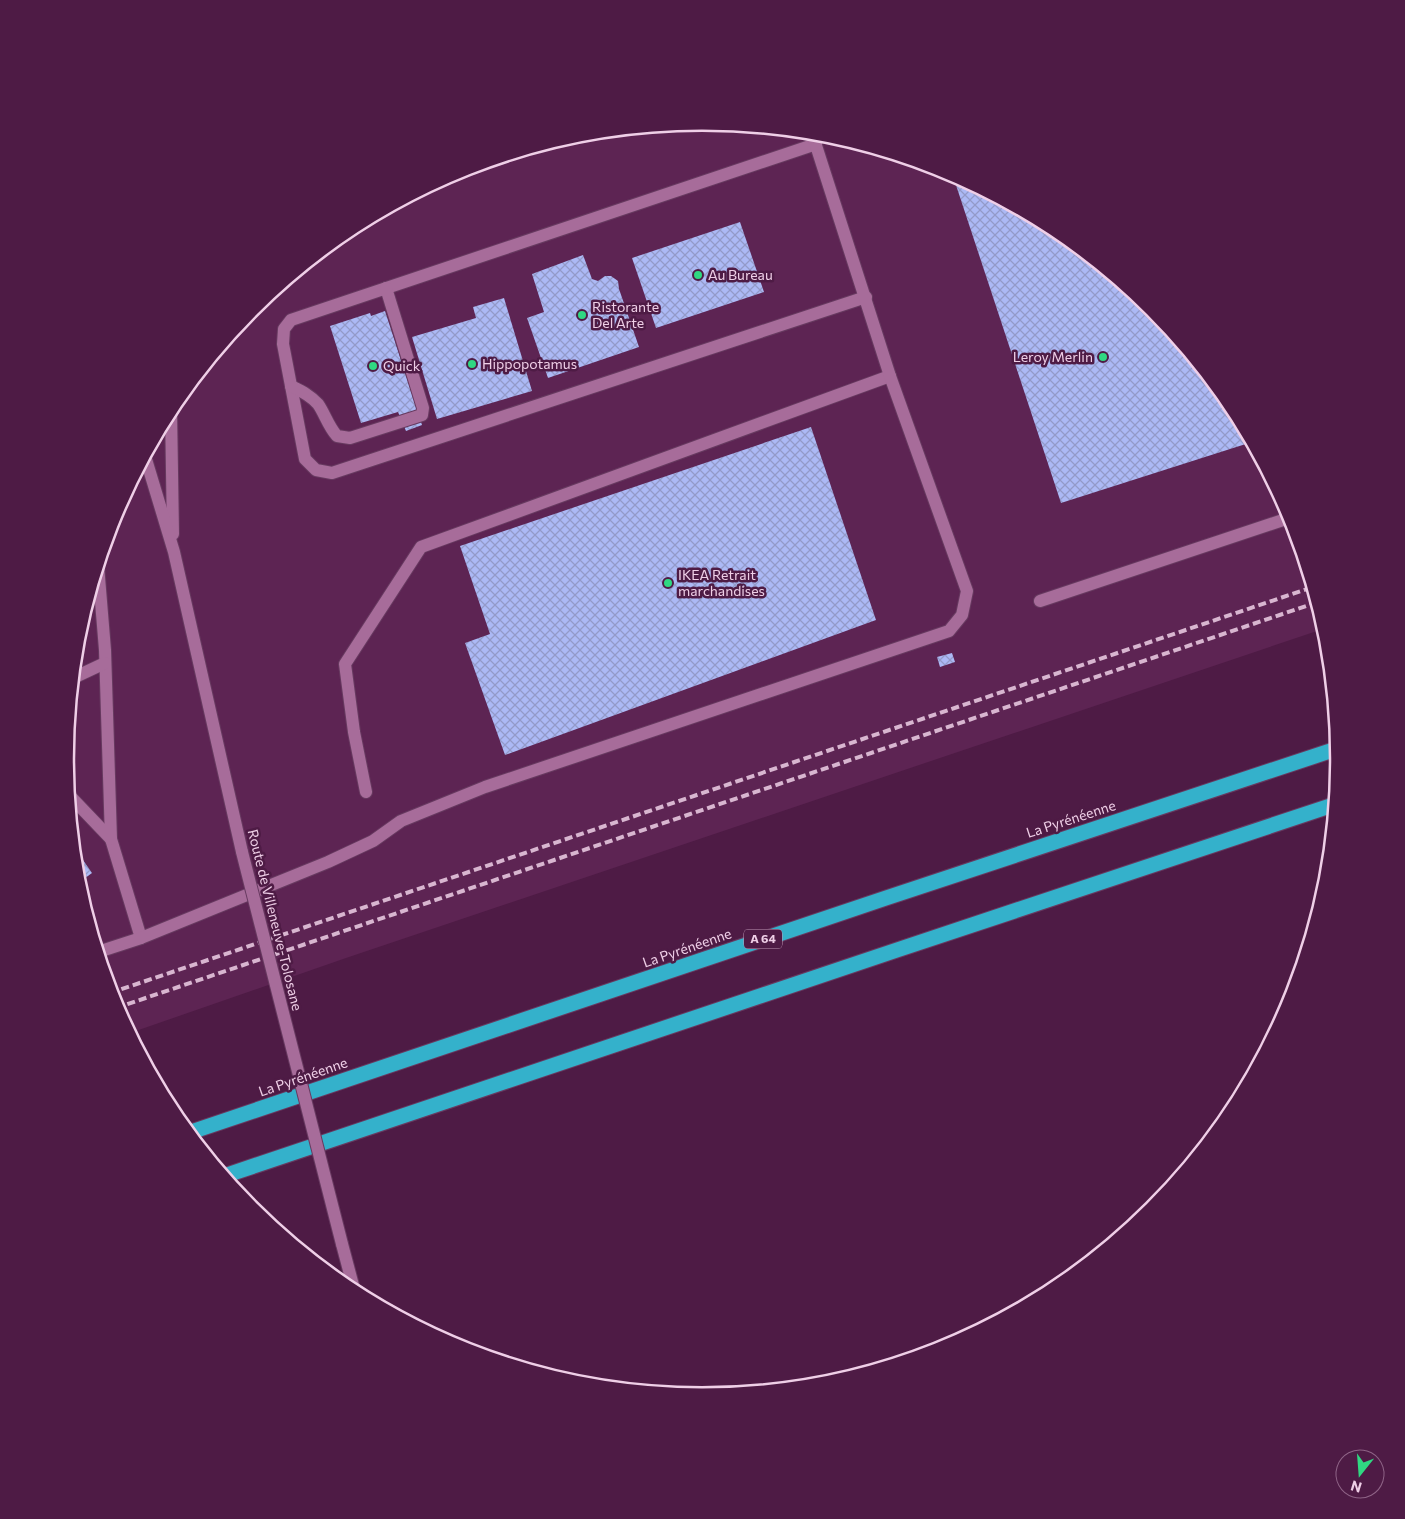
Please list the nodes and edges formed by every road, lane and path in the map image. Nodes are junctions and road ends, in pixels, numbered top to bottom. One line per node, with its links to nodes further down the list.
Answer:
1 (808, 140): 3 (street)
2 (815, 141): 4 (street)
3 (386, 288): 6 (street); 6 (street)
4 (866, 296): 5 (street); 6 (street)
5 (890, 376): 16 (street); 20 (street)
6 (291, 386)
7 (170, 425): 10 (street, Route de Villeneuve-Tolosane)
8 (148, 465): 10 (street, Route de Villeneuve-Tolosane)
9 (1283, 520): 12 (street)
10 (174, 552): 24 (street, Route de Villeneuve-Tolosane, bridge)
11 (99, 583): 13 (street)
12 (1040, 601)
13 (105, 662): 14 (street); 19 (street)
14 (79, 675)
15 (1331, 751): 22 (highway, La Pyrénéenne / A 64)
16 (366, 792)
17 (75, 801): 19 (street)
18 (1329, 806): 23 (highway)
19 (111, 839): 20 (street)
20 (141, 938): 21 (street)
21 (103, 950)
22 (196, 1130)
23 (230, 1174)
24 (352, 1281)

